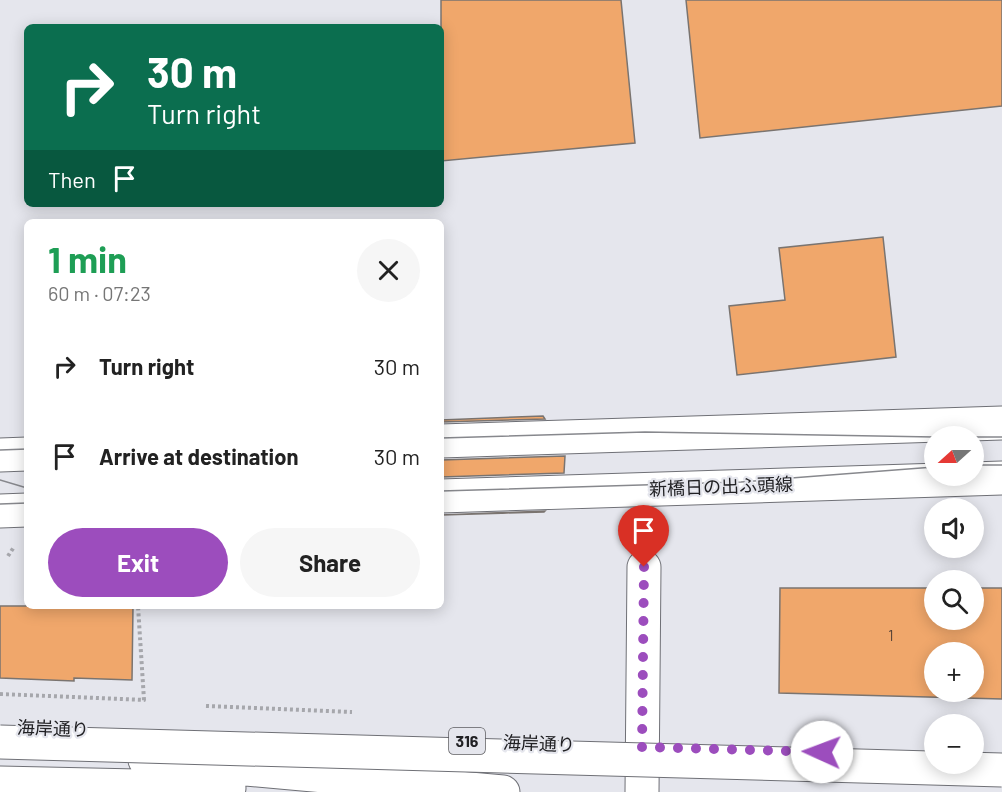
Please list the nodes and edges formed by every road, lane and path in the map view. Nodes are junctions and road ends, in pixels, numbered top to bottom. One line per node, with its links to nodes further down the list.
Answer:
1 (1002, 423): 2 (main road)
2 (444, 441)
3 (0, 454): 4 (main road)
4 (24, 454)
5 (1002, 478): 6 (main road, 新橋日の出ふ頭線)
6 (444, 496)
7 (24, 510): 8 (main road)
8 (0, 511)
9 (644, 567): 14 (main road)
10 (138, 609): 11 (path)
11 (0, 694)
12 (0, 727): 14 (main road, 海岸通り / 316)
13 (0, 745): 18 (main road, bridge); 21 (main road)
14 (642, 747): 15 (main road, 海岸通り / 316); 22 (main road)
15 (924, 756)
16 (984, 757): 17 (main road)
17 (1002, 758)
18 (1002, 770)
19 (0, 783): 20 (main road)
20 (468, 792)
21 (503, 792)
22 (642, 792)

